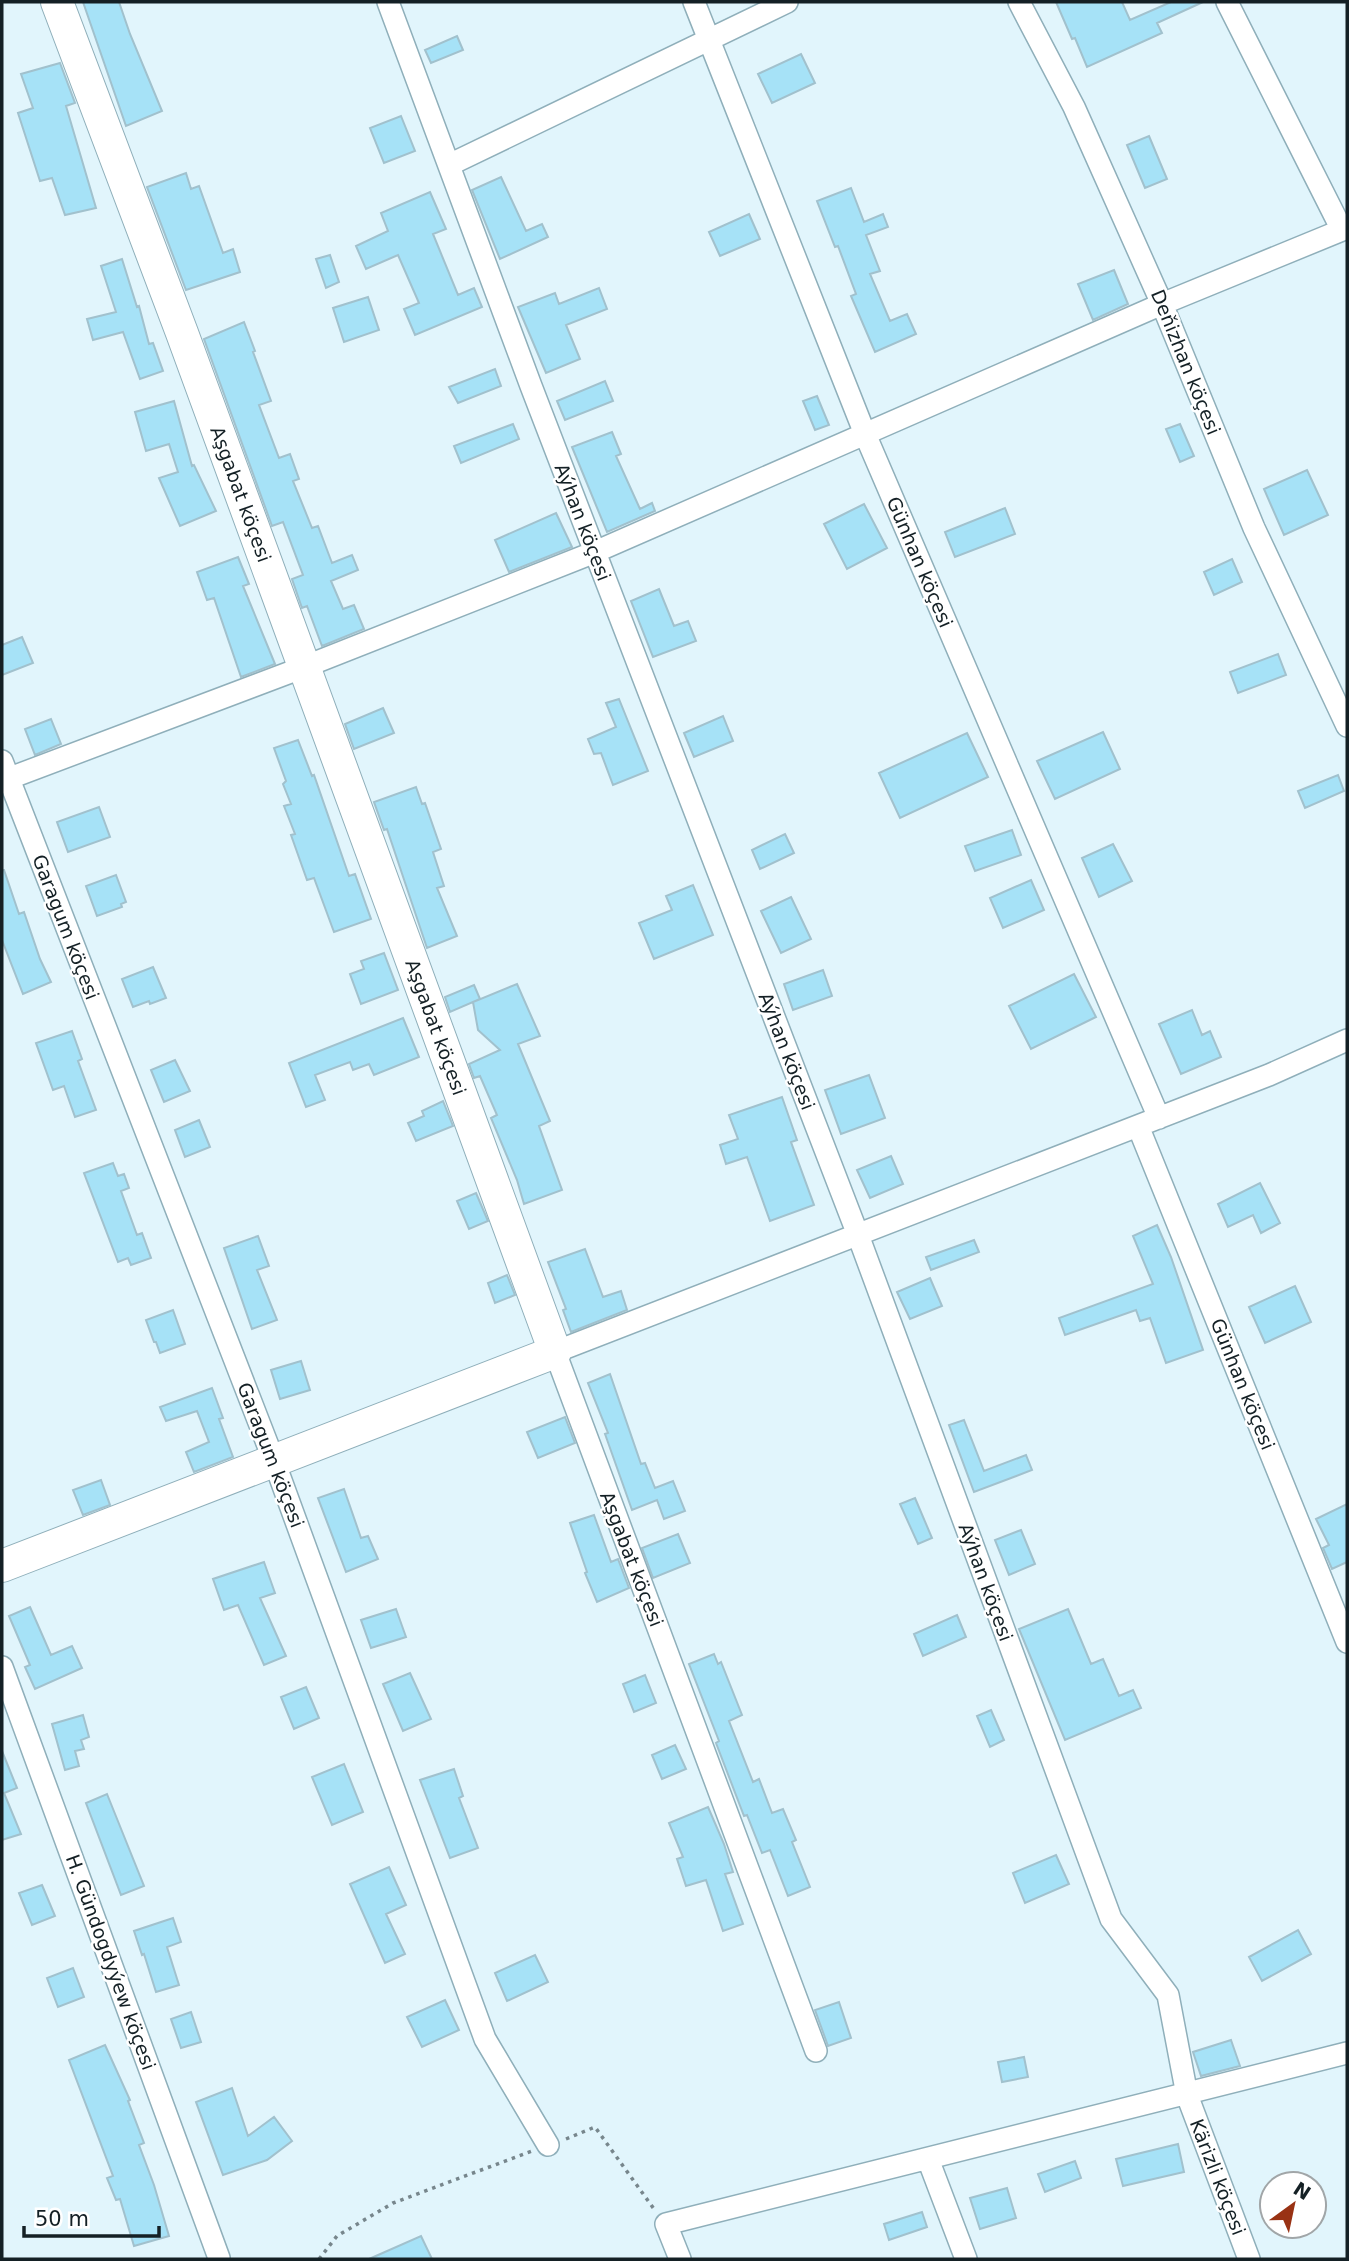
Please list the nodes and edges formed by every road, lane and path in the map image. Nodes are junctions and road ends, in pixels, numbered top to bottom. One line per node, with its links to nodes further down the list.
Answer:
1 (57, 2): 13 (street, Aşgabat köçesi)
2 (388, 2): 8 (street, Aýhan köçesi)
3 (694, 2): 7 (street, Günhan köçesi)
4 (787, 2): 7 (street)
5 (1018, 2): 10 (street, Deňizhan köçesi)
6 (1227, 2): 9 (street)
7 (710, 39): 8 (street); 11 (street, Günhan köçesi)
8 (449, 165): 12 (street, Aýhan köçesi)
9 (1345, 229): 10 (street)
10 (1163, 303): 11 (street); 14 (street, Deňizhan köçesi)
11 (865, 434): 12 (street); 17 (street, Günhan köçesi)
12 (594, 552): 13 (street); 19 (street, Aýhan köçesi)
13 (304, 667): 15 (street); 20 (street, Aşgabat köçesi)
14 (1347, 726)
15 (4, 773): 21 (street, Garagum köçesi)
16 (1347, 1040): 17 (street)
17 (1159, 1118): 18 (street)
18 (1138, 1126): 19 (street); 23 (street, Günhan köçesi)
19 (858, 1235): 20 (street); 27 (street, Aýhan köçesi)
20 (555, 1352): 21 (street); 25 (street, Aşgabat köçesi)
21 (274, 1461): 22 (street); 28 (street, Garagum köçesi)
22 (2, 1566)
23 (1347, 1642)
24 (2, 1667): 31 (street, H. Gündogdyýew köçesi)
25 (816, 2051)
26 (1347, 2053): 27 (street)
27 (1187, 2095): 29 (street); 35 (street, Kärizli köçesi)
28 (548, 2145): 30 (path); 32 (path)
29 (928, 2159): 30 (street); 34 (street)
30 (666, 2224): 33 (street)
31 (220, 2259)
32 (319, 2259)
33 (680, 2259)
34 (967, 2259)
35 (1249, 2259)

